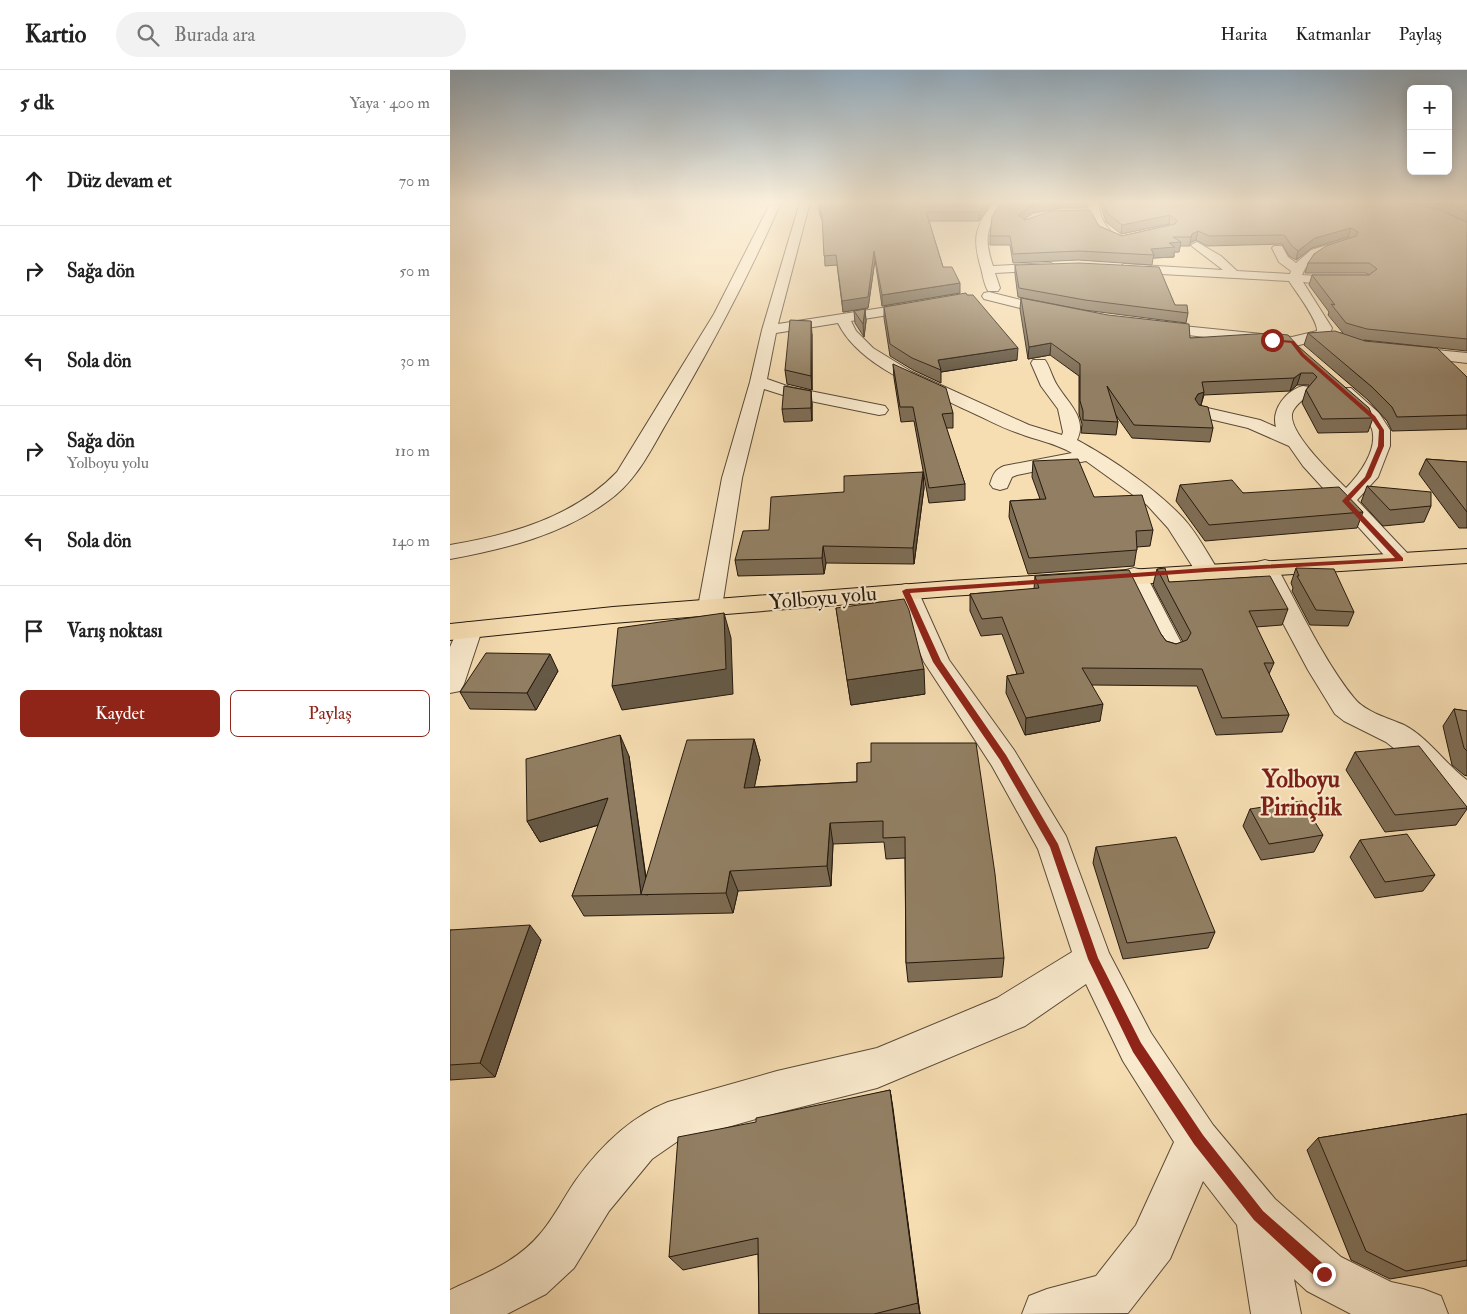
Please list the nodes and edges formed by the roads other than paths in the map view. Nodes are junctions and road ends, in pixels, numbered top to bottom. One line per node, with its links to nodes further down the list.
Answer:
1 (750, 260): 35 (street)
2 (789, 260): 19 (street)
3 (984, 260): 9 (street)
4 (1141, 260): 10 (street)
5 (1217, 260): 10 (street)
6 (1284, 260): 11 (street)
7 (1305, 260): 11 (street)
8 (1060, 266): 9 (street)
9 (988, 270): 13 (street)
10 (1234, 275): 11 (street)
11 (1296, 275): 12 (street); 20 (street)
12 (1325, 279)
13 (989, 296): 14 (street); 16 (street)
14 (972, 298)
15 (930, 305): 17 (street)
16 (1072, 316)
17 (843, 320): 19 (street); 30 (street)
18 (1134, 325): 20 (street)
19 (769, 330): 25 (street)
20 (1324, 334): 21 (street)
21 (1342, 340)
22 (1389, 350): 23 (street)
23 (1467, 358)
24 (1039, 363): 30 (street)
25 (758, 382): 28 (street); 42 (street)
26 (1333, 382): 34 (street)
27 (1303, 391): 31 (street)
28 (879, 410)
29 (1203, 412): 31 (street)
30 (1067, 442): 32 (street)
31 (1295, 442): 34 (street)
32 (1089, 455): 33 (street); 39 (street)
33 (1000, 484)
34 (1345, 501): 37 (street)
35 (450, 552)
36 (1467, 556): 37 (main road, Yolboyu yolu)
37 (1401, 560): 38 (main road, Yolboyu yolu)
38 (1265, 567): 39 (main road, Yolboyu yolu); 46 (street)
39 (1206, 570): 40 (main road, Yolboyu yolu)
40 (1134, 575): 41 (main road, Yolboyu yolu); 44 (street)
41 (906, 591): 42 (main road, Yolboyu yolu); 47 (street)
42 (710, 607): 43 (main road, Yolboyu yolu)
43 (459, 631): 45 (street)
44 (1172, 650)
45 (451, 674)
46 (1467, 797)
47 (1093, 959): 48 (street); 50 (street)
48 (1198, 1140): 49 (street); 51 (street)
49 (1258, 1215): 52 (street); 53 (street)
50 (455, 1314)
51 (1047, 1314)
52 (1276, 1314)
53 (1422, 1314)

